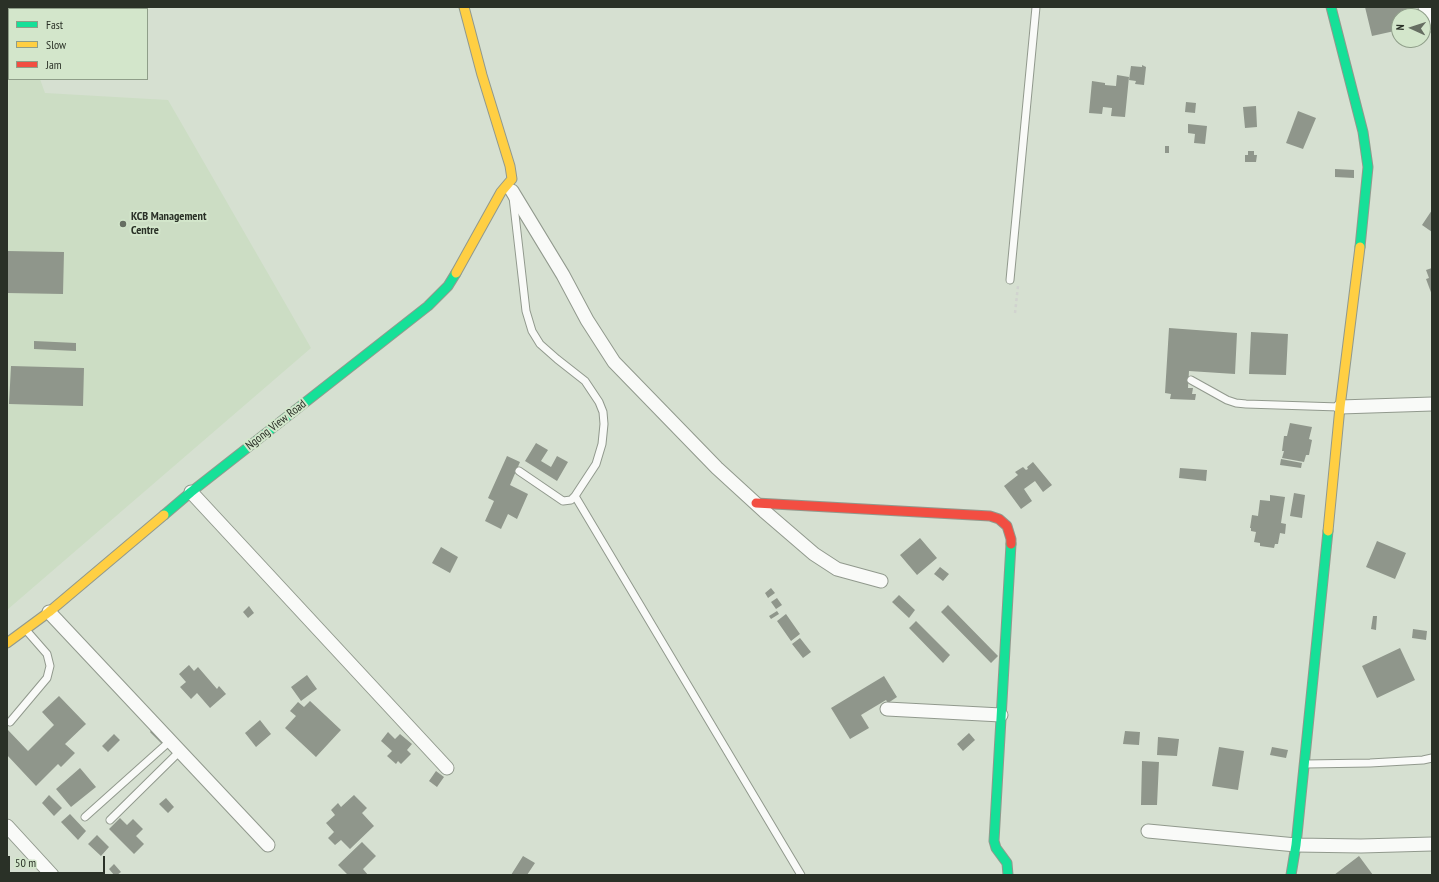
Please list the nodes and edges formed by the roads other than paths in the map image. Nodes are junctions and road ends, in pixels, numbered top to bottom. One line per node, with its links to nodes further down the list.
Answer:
1 (464, 7): 4 (street)
2 (1036, 7): 5 (lane)
3 (1331, 7): 8 (street)
4 (512, 185): 10 (street, Ngong View Road); 11 (lane); 12 (street)
5 (1010, 280)
6 (1190, 380): 8 (lane)
7 (1432, 404): 8 (street)
8 (1340, 407): 23 (street)
9 (519, 471): 11 (lane)
10 (191, 492): 14 (street, Ngong View Road); 24 (street)
11 (575, 496): 33 (lane)
12 (756, 504): 13 (street); 18 (street)
13 (881, 581)
14 (49, 612): 15 (street, Ngong View Road); 20 (street)
15 (25, 629): 16 (street, Ngong View Road); 19 (lane)
16 (7, 643)
17 (886, 710): 18 (street)
18 (1001, 715): 34 (street)
19 (10, 722)
20 (170, 741): 21 (street); 25 (lane)
21 (180, 751): 26 (lane); 30 (street)
22 (1432, 758): 23 (lane)
23 (1303, 764): 31 (street)
24 (448, 768)
25 (85, 817)
26 (110, 820)
27 (7, 826): 32 (street)
28 (1148, 830): 31 (street)
29 (1432, 844): 31 (street)
30 (268, 845)
31 (1296, 845): 35 (street)
32 (52, 875)
33 (801, 875)
34 (1008, 875)
35 (1291, 875)

